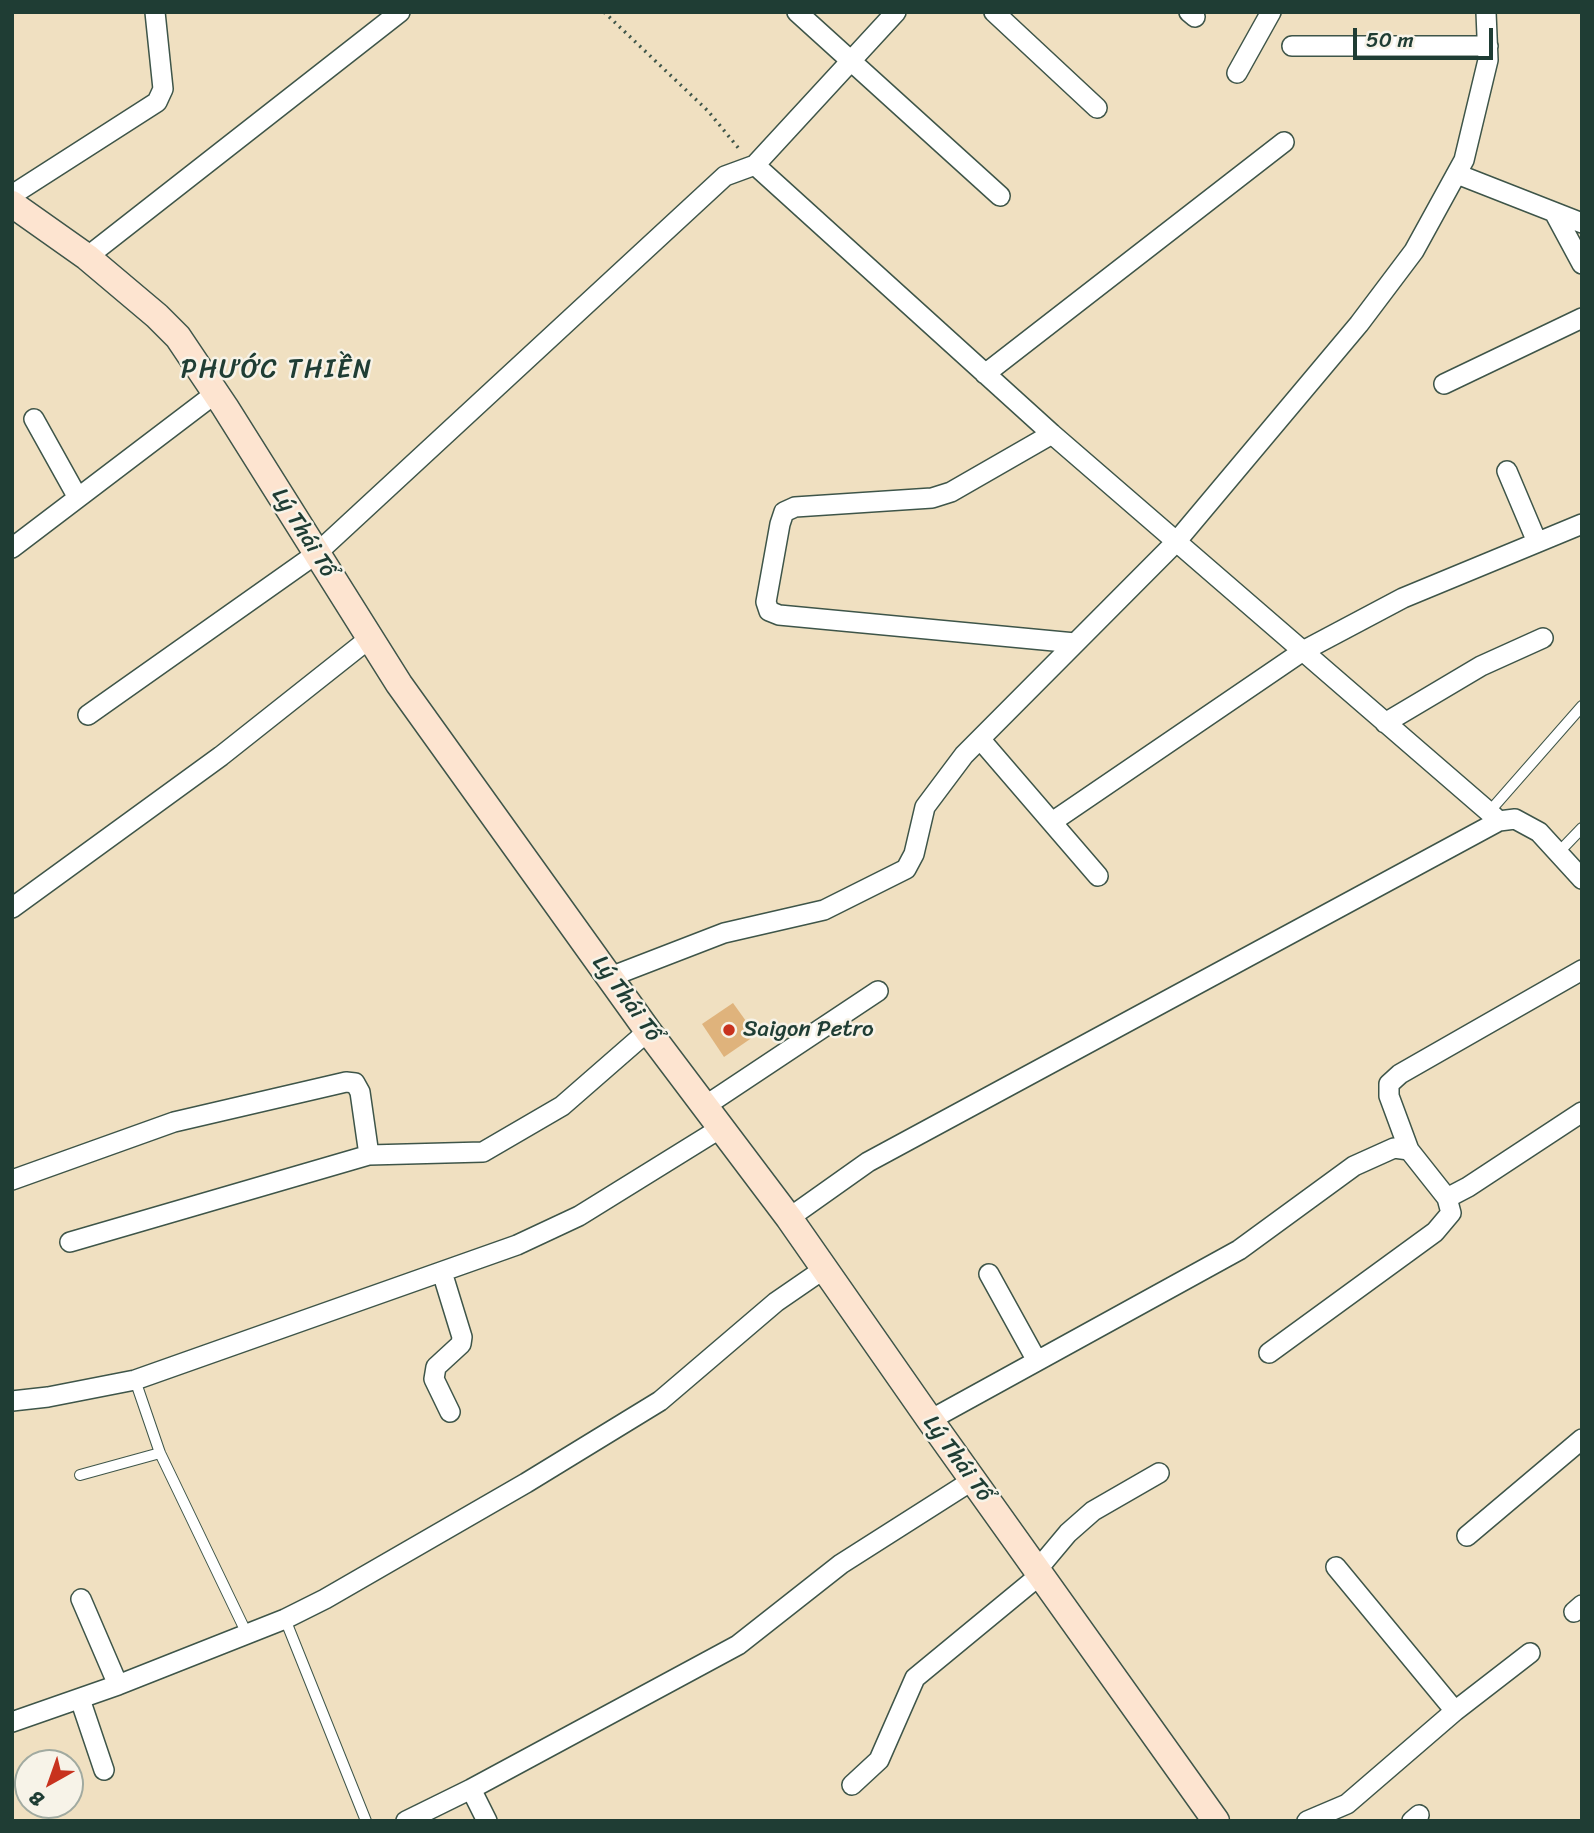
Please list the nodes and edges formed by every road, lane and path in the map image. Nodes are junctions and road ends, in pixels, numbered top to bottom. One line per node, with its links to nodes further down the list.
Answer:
1 (155, 12): 17 (street)
2 (400, 12): 22 (street)
3 (604, 12): 15 (path)
4 (797, 12): 11 (street)
5 (896, 12): 11 (street)
6 (994, 12): 13 (street)
7 (1271, 12): 12 (street)
8 (1486, 12): 10 (street)
9 (1292, 46): 10 (street)
10 (1488, 46): 16 (street)
11 (851, 62): 15 (street); 18 (street)
12 (1237, 73)
13 (1097, 108)
14 (1284, 142): 25 (street)
15 (755, 164): 25 (street); 36 (street)
16 (1457, 174): 20 (street); 33 (street)
17 (12, 195)
18 (1000, 196)
19 (12, 204): 22 (main road, Lý Thái Tổ)
20 (1554, 212): 21 (street); 23 (street)
21 (1582, 223)
22 (87, 257): 27 (main road, Lý Thái Tổ)
23 (1582, 264)
24 (1582, 318): 26 (street)
25 (985, 374): 29 (street)
26 (1444, 384)
27 (216, 393): 31 (street); 36 (main road, Lý Thái Tổ)
28 (34, 419): 31 (street)
29 (1052, 434): 33 (street); 39 (street)
30 (1507, 471): 34 (street)
31 (78, 498): 35 (street)
32 (1582, 524): 34 (street)
33 (1176, 542): 39 (street); 40 (street)
34 (1537, 542): 40 (street)
35 (12, 548)
36 (316, 554): 37 (main road, Lý Thái Tổ); 42 (street)
37 (370, 638): 51 (street); 53 (main road, Lý Thái Tổ)
38 (1544, 638): 43 (street)
39 (1075, 643): 44 (street)
40 (1303, 651): 43 (street); 46 (street)
41 (1582, 706): 45 (lane)
42 (88, 715)
43 (1385, 723): 45 (street)
44 (980, 739): 46 (street); 53 (street)
45 (1494, 816): 48 (street); 63 (street)
46 (1052, 822): 49 (street)
47 (1582, 828): 48 (lane)
48 (1558, 854): 50 (street)
49 (1098, 876)
50 (1582, 879)
51 (12, 908)
52 (1582, 970): 59 (street)
53 (610, 977): 55 (main road, Lý Thái Tổ)
54 (878, 991): 56 (street)
55 (648, 1031): 56 (main road, Lý Thái Tổ); 60 (street)
56 (705, 1106): 58 (main road, Lý Thái Tổ)
57 (1582, 1112): 62 (street)
58 (721, 1128): 63 (main road, Lý Thái Tổ); 66 (street)
59 (1409, 1150): 62 (street); 69 (street)
60 (369, 1155): 61 (street); 64 (street)
61 (12, 1180)
62 (1447, 1198): 68 (street)
63 (789, 1219): 65 (main road, Lý Thái Tổ)
64 (70, 1242)
65 (824, 1269): 73 (main road, Lý Thái Tổ); 83 (street)
66 (442, 1272): 70 (street); 72 (street)
67 (989, 1274): 69 (street)
68 (1269, 1353)
69 (1037, 1361): 73 (street)
70 (135, 1380): 71 (street); 75 (lane)
71 (12, 1401)
72 (450, 1412)
73 (930, 1420): 78 (main road, Lý Thái Tổ)
74 (1582, 1439): 79 (street)
75 (160, 1453): 77 (lane); 84 (lane)
76 (1159, 1473): 81 (street)
77 (80, 1475)
78 (973, 1480): 81 (main road, Lý Thái Tổ); 92 (street)
79 (1467, 1535)
80 (1336, 1567): 88 (street)
81 (1039, 1572): 91 (street); 93 (main road, Lý Thái Tổ)
82 (81, 1599): 86 (street)
83 (285, 1619): 84 (street); 94 (lane)
84 (247, 1634): 86 (street)
85 (1530, 1654): 88 (street)
86 (118, 1685): 87 (street)
87 (80, 1699): 89 (street); 90 (street)
88 (1455, 1711): 97 (street)
89 (12, 1722)
90 (104, 1770)
91 (852, 1785)
92 (471, 1789): 95 (street); 96 (street)
93 (1207, 1817)
94 (366, 1821)
95 (406, 1821)
96 (487, 1821)
97 (1307, 1821)

